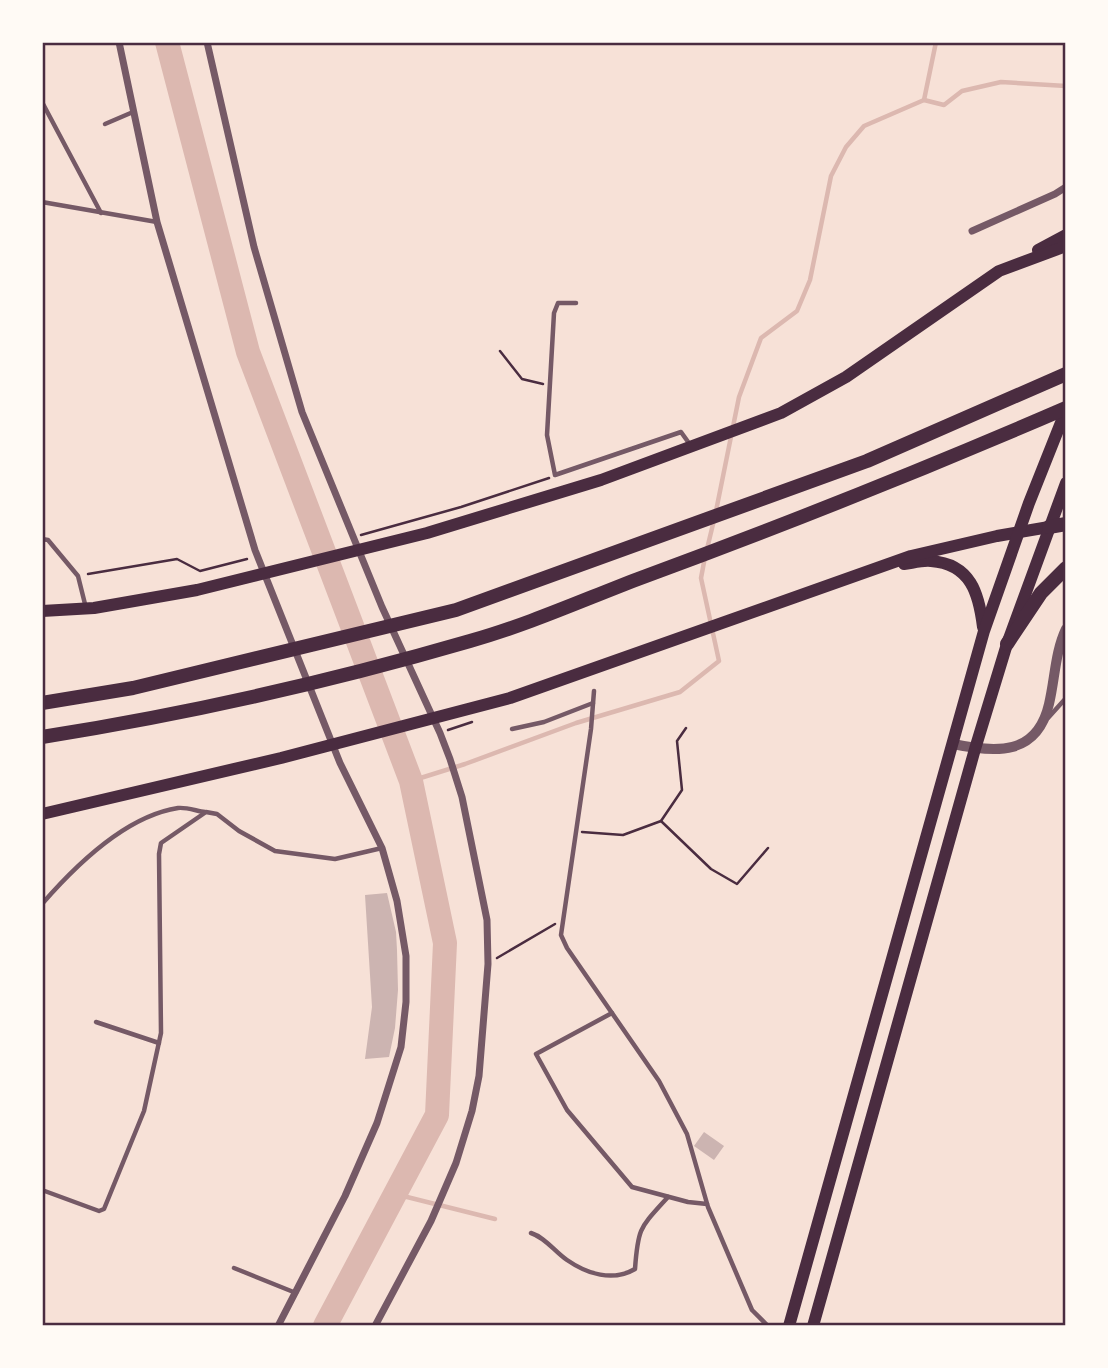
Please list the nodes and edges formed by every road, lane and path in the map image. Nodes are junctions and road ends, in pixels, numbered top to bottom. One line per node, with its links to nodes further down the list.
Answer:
1 (119, 42): 4 (street)
2 (207, 42): 25 (street)
3 (42, 102): 8 (lane)
4 (134, 112): 5 (lane); 9 (street)
5 (105, 124)
6 (1066, 187): 10 (street)
7 (42, 202): 8 (lane)
8 (101, 213): 9 (lane)
9 (157, 222): 52 (street)
10 (972, 230)
11 (1066, 235): 13 (main road)
12 (1066, 246): 13 (main road)
13 (1007, 268): 19 (main road)
14 (576, 303): 17 (lane)
15 (500, 351): 17 (path)
16 (1066, 374): 38 (highway)
17 (550, 385): 20 (lane)
18 (1066, 409): 24 (main road); 45 (highway)
19 (691, 447): 20 (lane); 31 (main road)
20 (555, 475): 25 (path)
21 (1066, 484): 23 (main road)
22 (1066, 524): 23 (highway)
23 (1049, 527): 24 (main road); 35 (main road)
24 (1018, 533): 30 (main road); 34 (main road)
25 (354, 537): 44 (street)
26 (42, 538): 29 (lane)
27 (249, 558): 29 (path)
28 (1066, 568): 35 (highway)
29 (78, 576): 31 (lane)
30 (832, 582): 34 (main road); 49 (main road)
31 (86, 608): 32 (main road)
32 (42, 611)
33 (1066, 629): 41 (street)
34 (984, 631): 46 (main road)
35 (1007, 644): 47 (main road)
36 (594, 691): 39 (lane)
37 (1066, 698): 41 (lane)
38 (42, 703)
39 (593, 703): 43 (lane); 51 (lane)
40 (481, 720): 44 (path)
41 (1041, 726): 47 (street)
42 (687, 728): 50 (path)
43 (512, 729)
44 (440, 733): 56 (street)
45 (42, 737)
46 (953, 744): 47 (street); 69 (main road)
47 (975, 749): 70 (main road)
48 (206, 812): 52 (lane); 54 (lane); 59 (lane)
49 (42, 814)
50 (662, 821): 51 (path); 53 (path)
51 (576, 832): 55 (lane)
52 (382, 848): 65 (street)
53 (768, 848)
54 (42, 904)
55 (564, 919): 56 (path); 57 (lane)
56 (488, 964): 67 (street)
57 (612, 1013): 61 (lane); 62 (lane)
58 (96, 1022): 59 (lane)
59 (159, 1043): 60 (lane)
60 (42, 1190)
61 (668, 1197): 62 (lane); 63 (lane)
62 (707, 1204): 68 (lane)
63 (531, 1233)
64 (234, 1268): 65 (lane)
65 (297, 1293): 66 (street)
66 (278, 1326)
67 (374, 1326)
68 (768, 1326)
69 (789, 1326)
70 (813, 1326)

